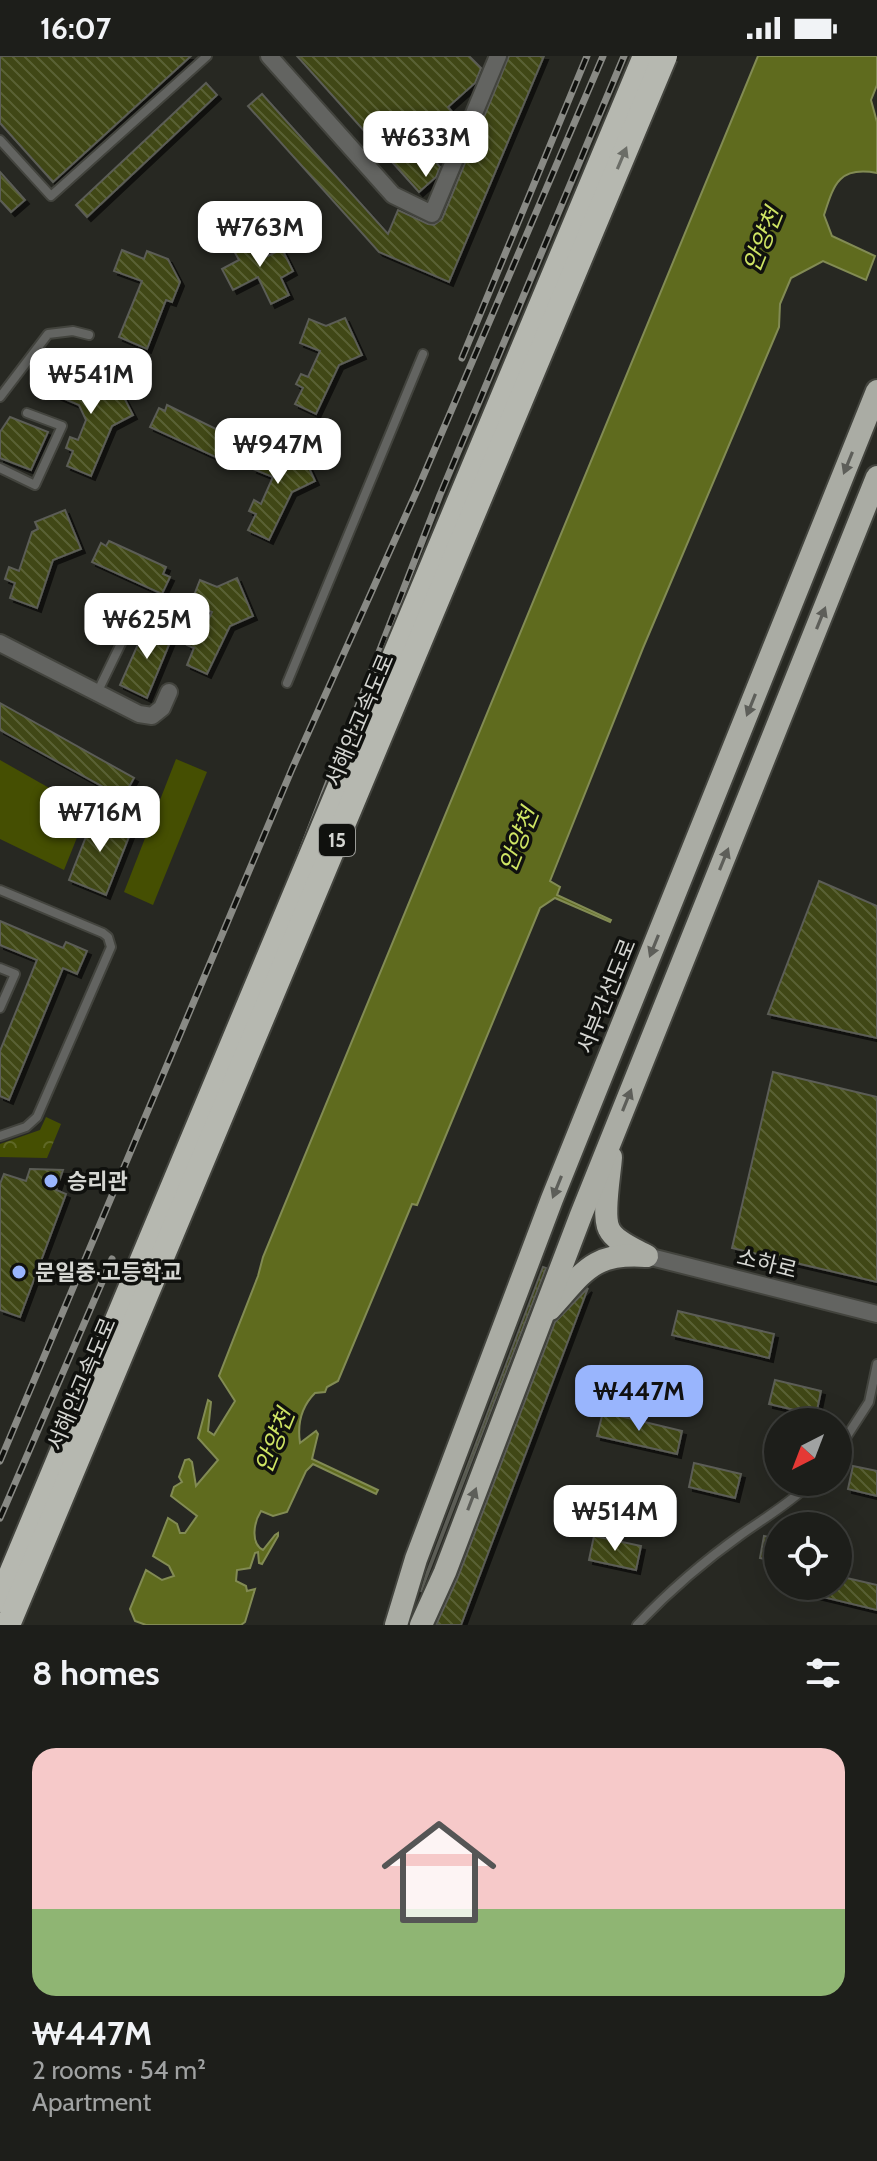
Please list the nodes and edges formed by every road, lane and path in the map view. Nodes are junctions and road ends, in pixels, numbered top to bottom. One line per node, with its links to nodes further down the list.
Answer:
1 (207, 56): 6 (lane)
2 (269, 56): 3 (street)
3 (498, 56)
4 (645, 56): 32 (highway, 서해안고속도로 / 15, bridge)
5 (665, 56): 33 (highway, 서해안고속도로 / 15, one-way to 5, bridge)
6 (0, 140)
7 (89, 335): 10 (lane)
8 (423, 354): 16 (lane)
9 (877, 391): 30 (highway, 서부간선도로, one-way to 30)
10 (0, 397)
11 (27, 413): 12 (lane)
12 (0, 468)
13 (877, 477): 23 (highway, one-way to 13)
14 (129, 627): 18 (lane)
15 (0, 643): 18 (street)
16 (287, 683)
17 (169, 692): 18 (street)
18 (97, 694)
19 (0, 890): 22 (lane)
20 (0, 968): 21 (lane)
21 (0, 1008)
22 (0, 1136)
23 (612, 1138): 24 (highway); 26 (highway)
24 (647, 1256): 25 (street, 소하로); 26 (highway)
25 (877, 1314)
26 (541, 1319): 31 (highway, one-way to 26)
27 (877, 1364): 28 (lane)
28 (852, 1428)
29 (797, 1496): 38 (lane)
30 (416, 1559): 34 (highway); 35 (highway, 서부간선도로)
31 (445, 1572): 36 (highway); 37 (highway)
32 (0, 1600)
33 (8, 1625)
34 (384, 1625)
35 (396, 1625)
36 (421, 1625)
37 (431, 1625)
38 (637, 1625)

